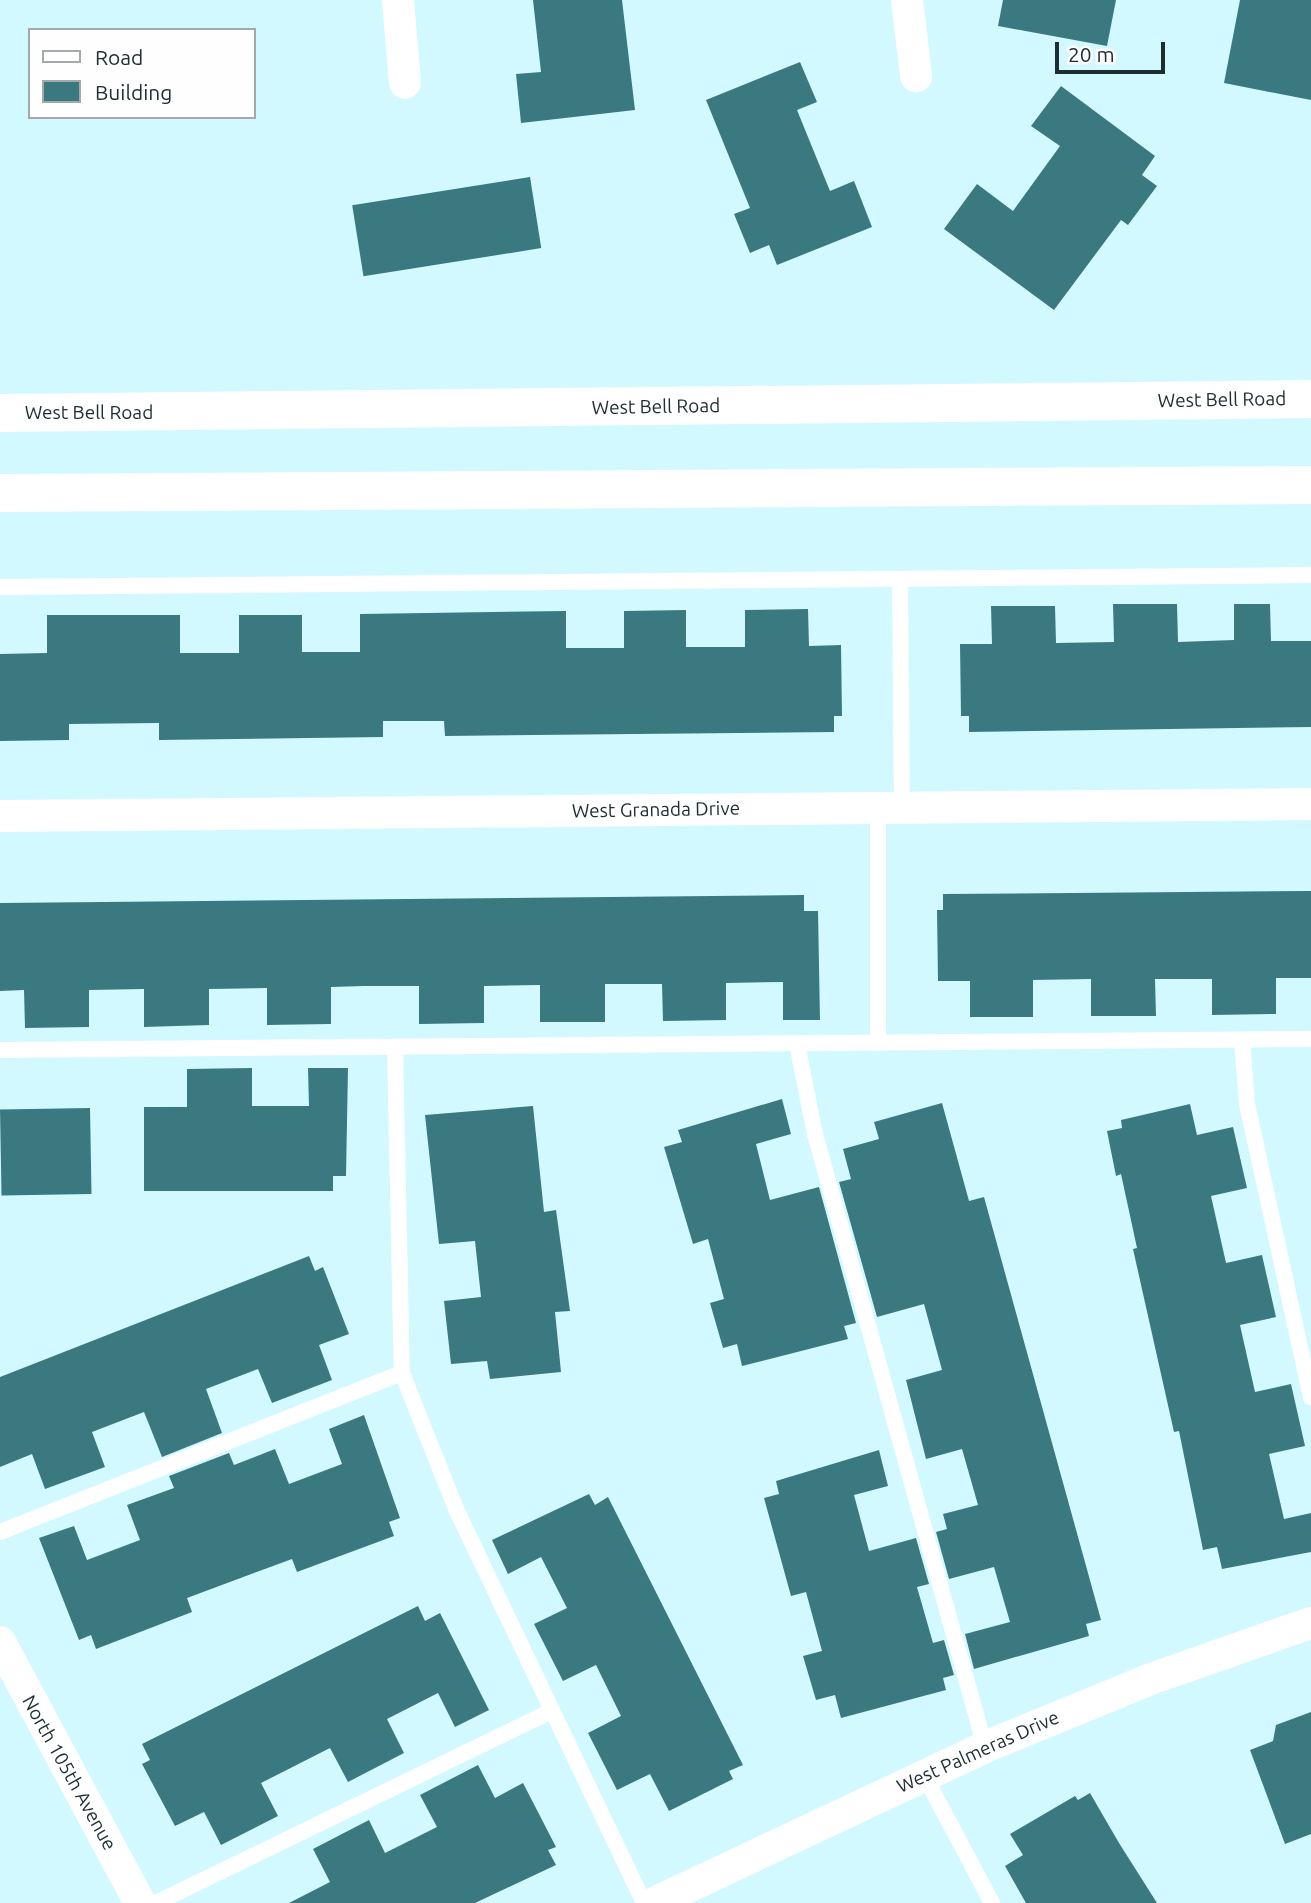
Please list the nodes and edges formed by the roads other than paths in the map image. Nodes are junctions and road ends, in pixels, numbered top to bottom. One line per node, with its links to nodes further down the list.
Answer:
1 (398, 0): 4 (street)
2 (907, 0): 3 (street)
3 (916, 76)
4 (405, 83)
5 (1311, 399): 6 (main road, West Bell Road)
6 (0, 413)
7 (1311, 485): 8 (main road)
8 (0, 493)
9 (1311, 575): 10 (lane)
10 (900, 579): 11 (lane); 13 (lane)
11 (0, 587)
12 (1311, 804): 13 (street, West Granada Drive)
13 (890, 808): 14 (street, West Granada Drive); 17 (lane)
14 (0, 816)
15 (1311, 1039): 16 (lane)
16 (1242, 1040): 17 (lane); 22 (lane)
17 (878, 1042): 18 (lane)
18 (797, 1044): 19 (lane); 27 (lane)
19 (395, 1047): 20 (lane); 21 (lane)
20 (0, 1050)
21 (402, 1373): 23 (lane); 26 (lane)
22 (1311, 1397)
23 (0, 1532)
24 (1311, 1623): 27 (street, West Palmeras Drive)
25 (0, 1642): 29 (street, North 105th Avenue)
26 (552, 1711): 30 (lane); 31 (lane)
27 (985, 1747): 28 (street, West Palmeras Drive)
28 (924, 1775): 32 (street, West Palmeras Drive); 33 (lane)
29 (140, 1903)
30 (156, 1903)
31 (644, 1903)
32 (654, 1903)
33 (992, 1903)

